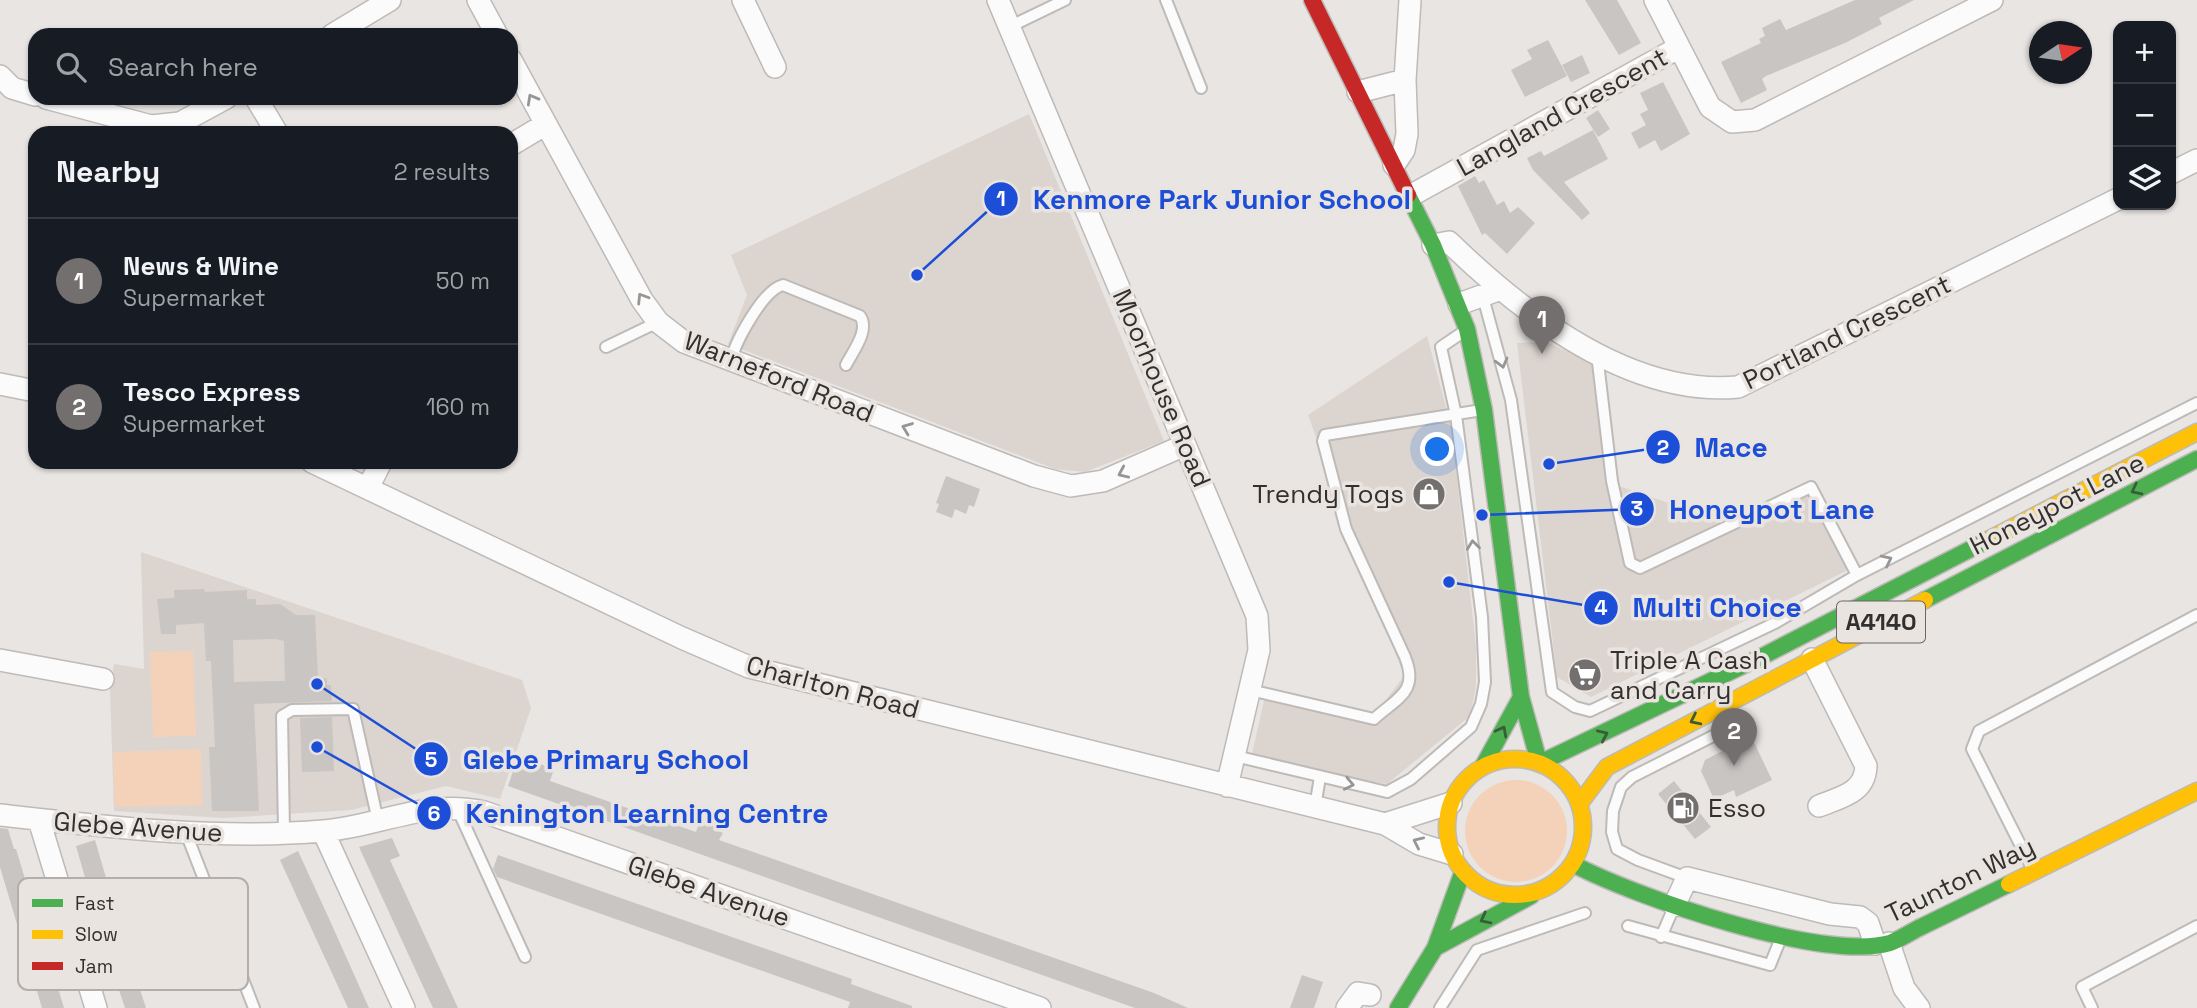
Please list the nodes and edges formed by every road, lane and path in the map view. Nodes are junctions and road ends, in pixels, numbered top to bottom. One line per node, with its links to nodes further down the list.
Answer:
1 (390, 0): 12 (street)
2 (478, 0): 13 (street)
3 (743, 0): 15 (street)
4 (998, 0): 11 (street, Moorhouse Road)
5 (1065, 0): 11 (lane)
6 (1166, 0): 19 (lane)
7 (1312, 0): 20 (main road)
8 (1410, 0): 18 (street)
9 (1655, 0): 14 (street, Langland Crescent)
10 (1992, 0): 14 (street, Langland Crescent)
11 (1009, 27): 50 (street, Moorhouse Road)
12 (344, 28)
13 (493, 28)
14 (1678, 48): 33 (street, Langland Crescent)
15 (775, 67)
16 (518, 73): 25 (street, Warneford Road, one-way to 16)
17 (0, 76): 21 (street)
18 (1405, 80): 20 (street); 31 (street)
19 (1201, 88)
20 (1358, 92): 31 (main road)
21 (28, 93)
22 (72, 105): 26 (street)
23 (213, 105): 27 (street)
24 (260, 105): 28 (street)
25 (546, 124): 29 (street); 38 (street, Warneford Road, one-way to 25)
26 (151, 126)
27 (151, 126)
28 (273, 126)
29 (518, 141)
30 (2197, 160): 32 (street)
31 (1394, 164): 33 (main road)
32 (2176, 170)
33 (1410, 196): 35 (main road)
34 (2113, 201): 41 (street, Portland Crescent)
35 (1433, 245): 36 (street, Portland Crescent); 37 (main road)
36 (1491, 293): 37 (street); 41 (street, Portland Crescent); 59 (lane, one-way to 59)
37 (1459, 304): 39 (main road)
38 (658, 322): 40 (lane); 42 (street, Warneford Road)
39 (1467, 329): 47 (main road); 48 (lane)
40 (606, 347)
41 (1597, 354): 57 (lane)
42 (731, 361): 43 (lane); 50 (street, Warneford Road, one-way to 42)
43 (846, 365)
44 (0, 384): 45 (street)
45 (28, 390)
46 (2197, 403): 55 (lane)
47 (1484, 410): 48 (lane); 59 (main road)
48 (1455, 415): 59 (lane, one-way to 48); 65 (lane)
49 (2197, 432): 56 (main road, Honeypot Lane / A4140)
50 (1185, 445): 65 (street, Moorhouse Road)
51 (2197, 459): 58 (main road, Honeypot Lane / A4140, one-way to 58)
52 (327, 469): 54 (street, Charlton Road)
53 (378, 469): 54 (street)
54 (368, 488): 73 (street, Charlton Road)
55 (1948, 530): 56 (lane); 57 (lane, one-way to 55)
56 (1959, 554): 58 (lane); 67 (main road, Honeypot Lane / A4140)
57 (1857, 575): 64 (lane)
58 (1961, 579): 61 (main road, Honeypot Lane / A4140)
59 (1511, 610): 64 (lane); 66 (main road); 72 (lane, one-way to 59)
60 (2197, 615): 89 (lane)
61 (1812, 659): 68 (main road, Honeypot Lane / A4140); 78 (street)
62 (0, 660): 63 (street)
63 (103, 679)
64 (1653, 682): 67 (lane)
65 (1250, 690): 69 (street, Moorhouse Road)
66 (1521, 697): 70 (main road); 71 (main road, one-way to 66)
67 (1664, 705): 70 (main road, Honeypot Lane / A4140, one-way to 67)
68 (1722, 706): 76 (main road, Honeypot Lane / A4140, one-way to 76); 92 (lane)
69 (1235, 756): 72 (lane); 73 (street, Moorhouse Road)
70 (1539, 762): 71 (main road); 76 (main road)
71 (1483, 766): 75 (main road)
72 (1320, 778): 79 (lane)
73 (1227, 786): 79 (street, Charlton Road)
74 (2197, 790): 89 (main road, Taunton Way)
75 (1451, 803): 83 (street); 87 (main road)
76 (1580, 803): 88 (main road)
77 (456, 806): 82 (street, Glebe Avenue); 102 (lane); 109 (street, Glebe Avenue)
78 (1819, 806)
79 (1315, 807): 83 (street, Charlton Road)
80 (0, 816): 81 (street, Glebe Avenue)
81 (39, 820): 86 (street, Glebe Avenue); 90 (street)
82 (378, 821): 84 (street, Glebe Avenue); 85 (lane)
83 (1385, 824): 87 (street, Charlton Road, one-way to 83)
84 (323, 831): 85 (street, Glebe Avenue); 108 (street)
85 (284, 832): 86 (street, Glebe Avenue)
86 (186, 833): 91 (lane)
87 (1458, 863): 93 (main road); 101 (main road)
88 (1573, 864): 93 (main road); 94 (main road, Taunton Way)
89 (2035, 872): 100 (main road, Taunton Way)
90 (57, 878)
91 (203, 878)
92 (1687, 878): 94 (street); 100 (street)
93 (1536, 893): 101 (main road, one-way to 101)
94 (1674, 906): 98 (main road, Taunton Way); 99 (lane)
95 (1585, 913): 112 (lane)
96 (1628, 926): 99 (lane)
97 (2197, 926): 114 (lane)
98 (1782, 936): 99 (lane); 100 (main road, Taunton Way)
99 (1661, 937)
100 (1882, 943): 113 (street)
101 (1435, 948): 111 (main road)
102 (525, 957)
103 (91, 990): 106 (street)
104 (247, 990): 107 (lane)
105 (1370, 995): 110 (street)
106 (96, 1008)
107 (254, 1008)
108 (404, 1008)
109 (1040, 1008)
110 (1347, 1008)
111 (1398, 1008)
112 (1440, 1008)
113 (1919, 1008)
114 (2092, 1008)

